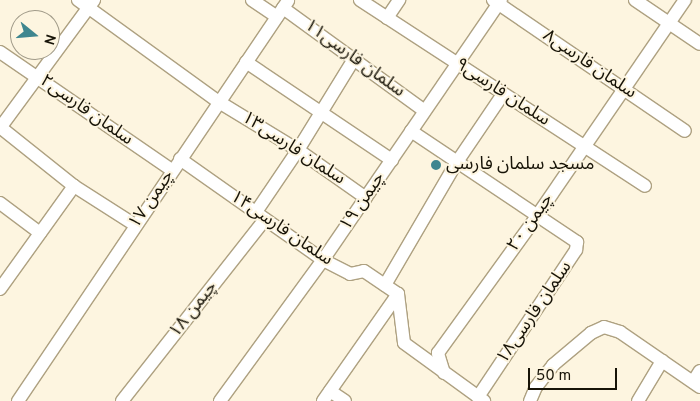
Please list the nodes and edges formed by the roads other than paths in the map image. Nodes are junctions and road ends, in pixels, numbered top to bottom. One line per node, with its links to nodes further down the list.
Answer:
1 (252, 0): 8 (street, سلمان فارسی۱۱)
2 (360, 0): 9 (street, سلمان فارسی۹)
3 (399, 0): 9 (street)
4 (635, 0): 10 (street)
5 (685, 0): 10 (street, چیمن ۲۰)
6 (497, 1): 15 (street, چیمن ۱۹); 17 (street, سلمان فارسی۸)
7 (87, 3): 16 (street); 19 (street, سلمان فارسی۱۳)
8 (283, 8): 13 (street, سلمان فارسی۱۱); 14 (street, چیمن ۱۷)
9 (387, 18): 15 (street, سلمان فارسی۹)
10 (669, 23): 11 (street); 17 (street, چیمن ۲۰)
11 (700, 44)
12 (0, 52): 16 (street, سلمان فارسی۲)
13 (354, 59): 20 (street, سلمان فارسی۱۱); 21 (street, چیمن ۱۸)
14 (246, 62): 19 (street, چیمن ۱۷); 21 (street)
15 (457, 64): 18 (street, سلمان فارسی۹); 20 (street, چیمن ۱۹)
16 (38, 76): 22 (street); 30 (street, سلمان فارسی۲)
17 (623, 89): 24 (street, سلمان فارسی۸); 25 (street, چیمن ۲۰)
18 (503, 94): 25 (street, سلمان فارسی۹); 29 (street)
19 (219, 102): 26 (street, سلمان فارسی۱۳); 27 (street, چیمن ۱۷)
20 (425, 111): 23 (street, چیمن ۱۹)
21 (322, 113): 26 (street, چیمن ۱۸); 28 (street)
22 (0, 128): 31 (street)
23 (411, 131): 28 (street, چیمن ۱۹); 29 (street, سلمان فارسی۱۸)
24 (685, 131)
25 (584, 146): 32 (street, سلمان فارسی۹); 36 (street, چیمن ۲۰)
26 (298, 150): 33 (street, سلمان فارسی۱۳); 35 (street, چیمن ۱۸)
27 (180, 159): 30 (street, چیمن ۱۷); 35 (street, سلمان فارسی۱۴)
28 (392, 160): 33 (street, چیمن ۱۹)
29 (456, 162): 36 (street, سلمان فارسی۱۸); 40 (street)
30 (172, 170): 37 (street, چیمن ۱۷)
31 (74, 186): 37 (street); 38 (street)
32 (645, 186)
33 (366, 198): 39 (street, چیمن ۱۹)
34 (0, 204): 38 (street)
35 (261, 216): 39 (street, سلمان فارسی۱۴); 50 (street, چیمن ۱۸)
36 (537, 216): 45 (street, چیمن ۲۰); 48 (street, سلمان فارسی۱۸)
37 (135, 225): 49 (street, چیمن ۱۷)
38 (40, 233): 41 (street)
39 (323, 260): 40 (street, سلمان فارسی۱۴); 51 (street, چیمن ۱۹)
40 (385, 285): 42 (street, سلمان فارسی۱۴)
41 (0, 288)
42 (398, 294): 45 (street); 47 (street)
43 (662, 361): 46 (street); 53 (street); 54 (street)
44 (700, 371): 46 (street)
45 (444, 373): 48 (street)
46 (696, 385)
47 (326, 396): 52 (street)
48 (481, 399)
49 (18, 401)
50 (122, 401)
51 (220, 401)
52 (345, 401)
53 (530, 401)
54 (638, 401)

